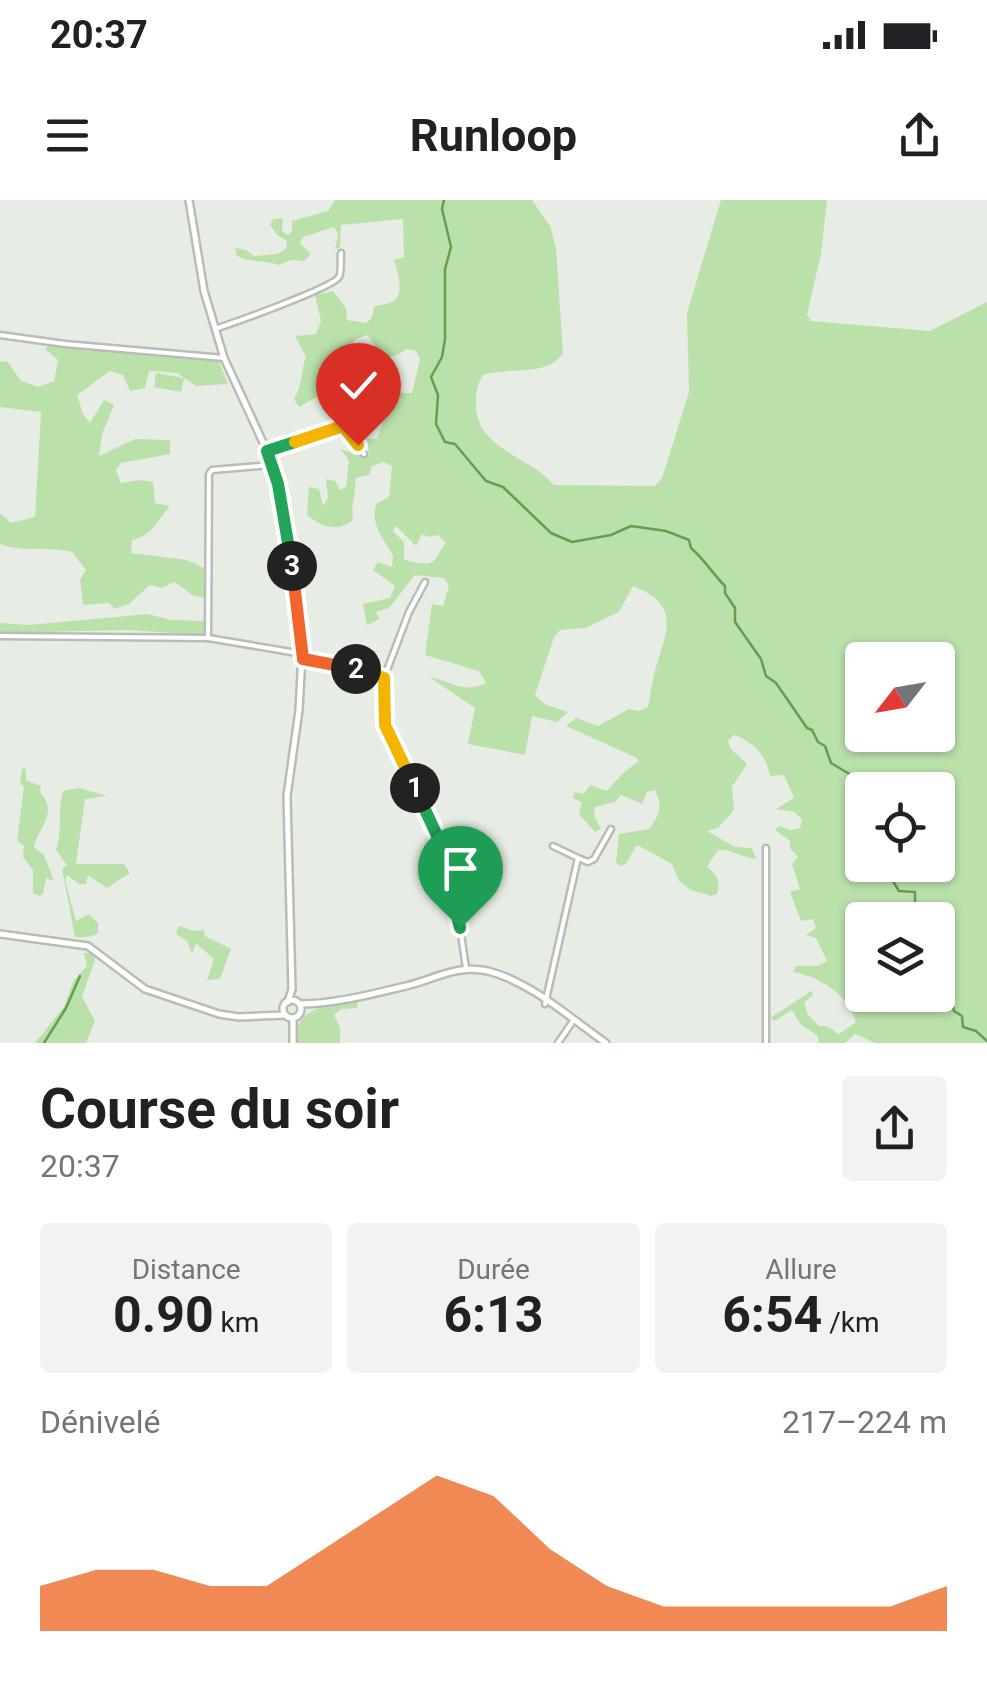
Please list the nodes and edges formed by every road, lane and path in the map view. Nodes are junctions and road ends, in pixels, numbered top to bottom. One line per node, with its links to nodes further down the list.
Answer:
1 (189, 200): 3 (street)
2 (340, 253): 3 (street)
3 (215, 329): 5 (street)
4 (0, 334): 5 (street)
5 (224, 358): 8 (street)
6 (364, 391): 7 (street)
7 (343, 426): 8 (street); 9 (street)
8 (267, 451): 10 (street)
9 (364, 454)
10 (272, 465): 13 (street); 14 (street)
11 (425, 582): 15 (street)
12 (0, 636): 13 (street)
13 (208, 638): 14 (street)
14 (303, 657): 15 (street); 22 (street)
15 (384, 678): 21 (street)
16 (611, 829): 19 (street)
17 (553, 846): 19 (street)
18 (766, 848): 33 (street)
19 (578, 858): 23 (street)
20 (0, 934): 26 (street)
21 (466, 968): 23 (street); 25 (street)
22 (292, 989): 24 (street); 25 (street)
23 (546, 1003): 29 (street)
24 (286, 1004): 25 (street); 26 (street); 27 (street)
25 (299, 1006): 28 (street)
26 (267, 1013): 27 (street)
27 (286, 1015): 28 (street)
28 (293, 1018): 30 (street)
29 (572, 1022): 31 (street); 32 (street)
30 (293, 1043)
31 (558, 1043)
32 (604, 1043)
33 (766, 1043)

